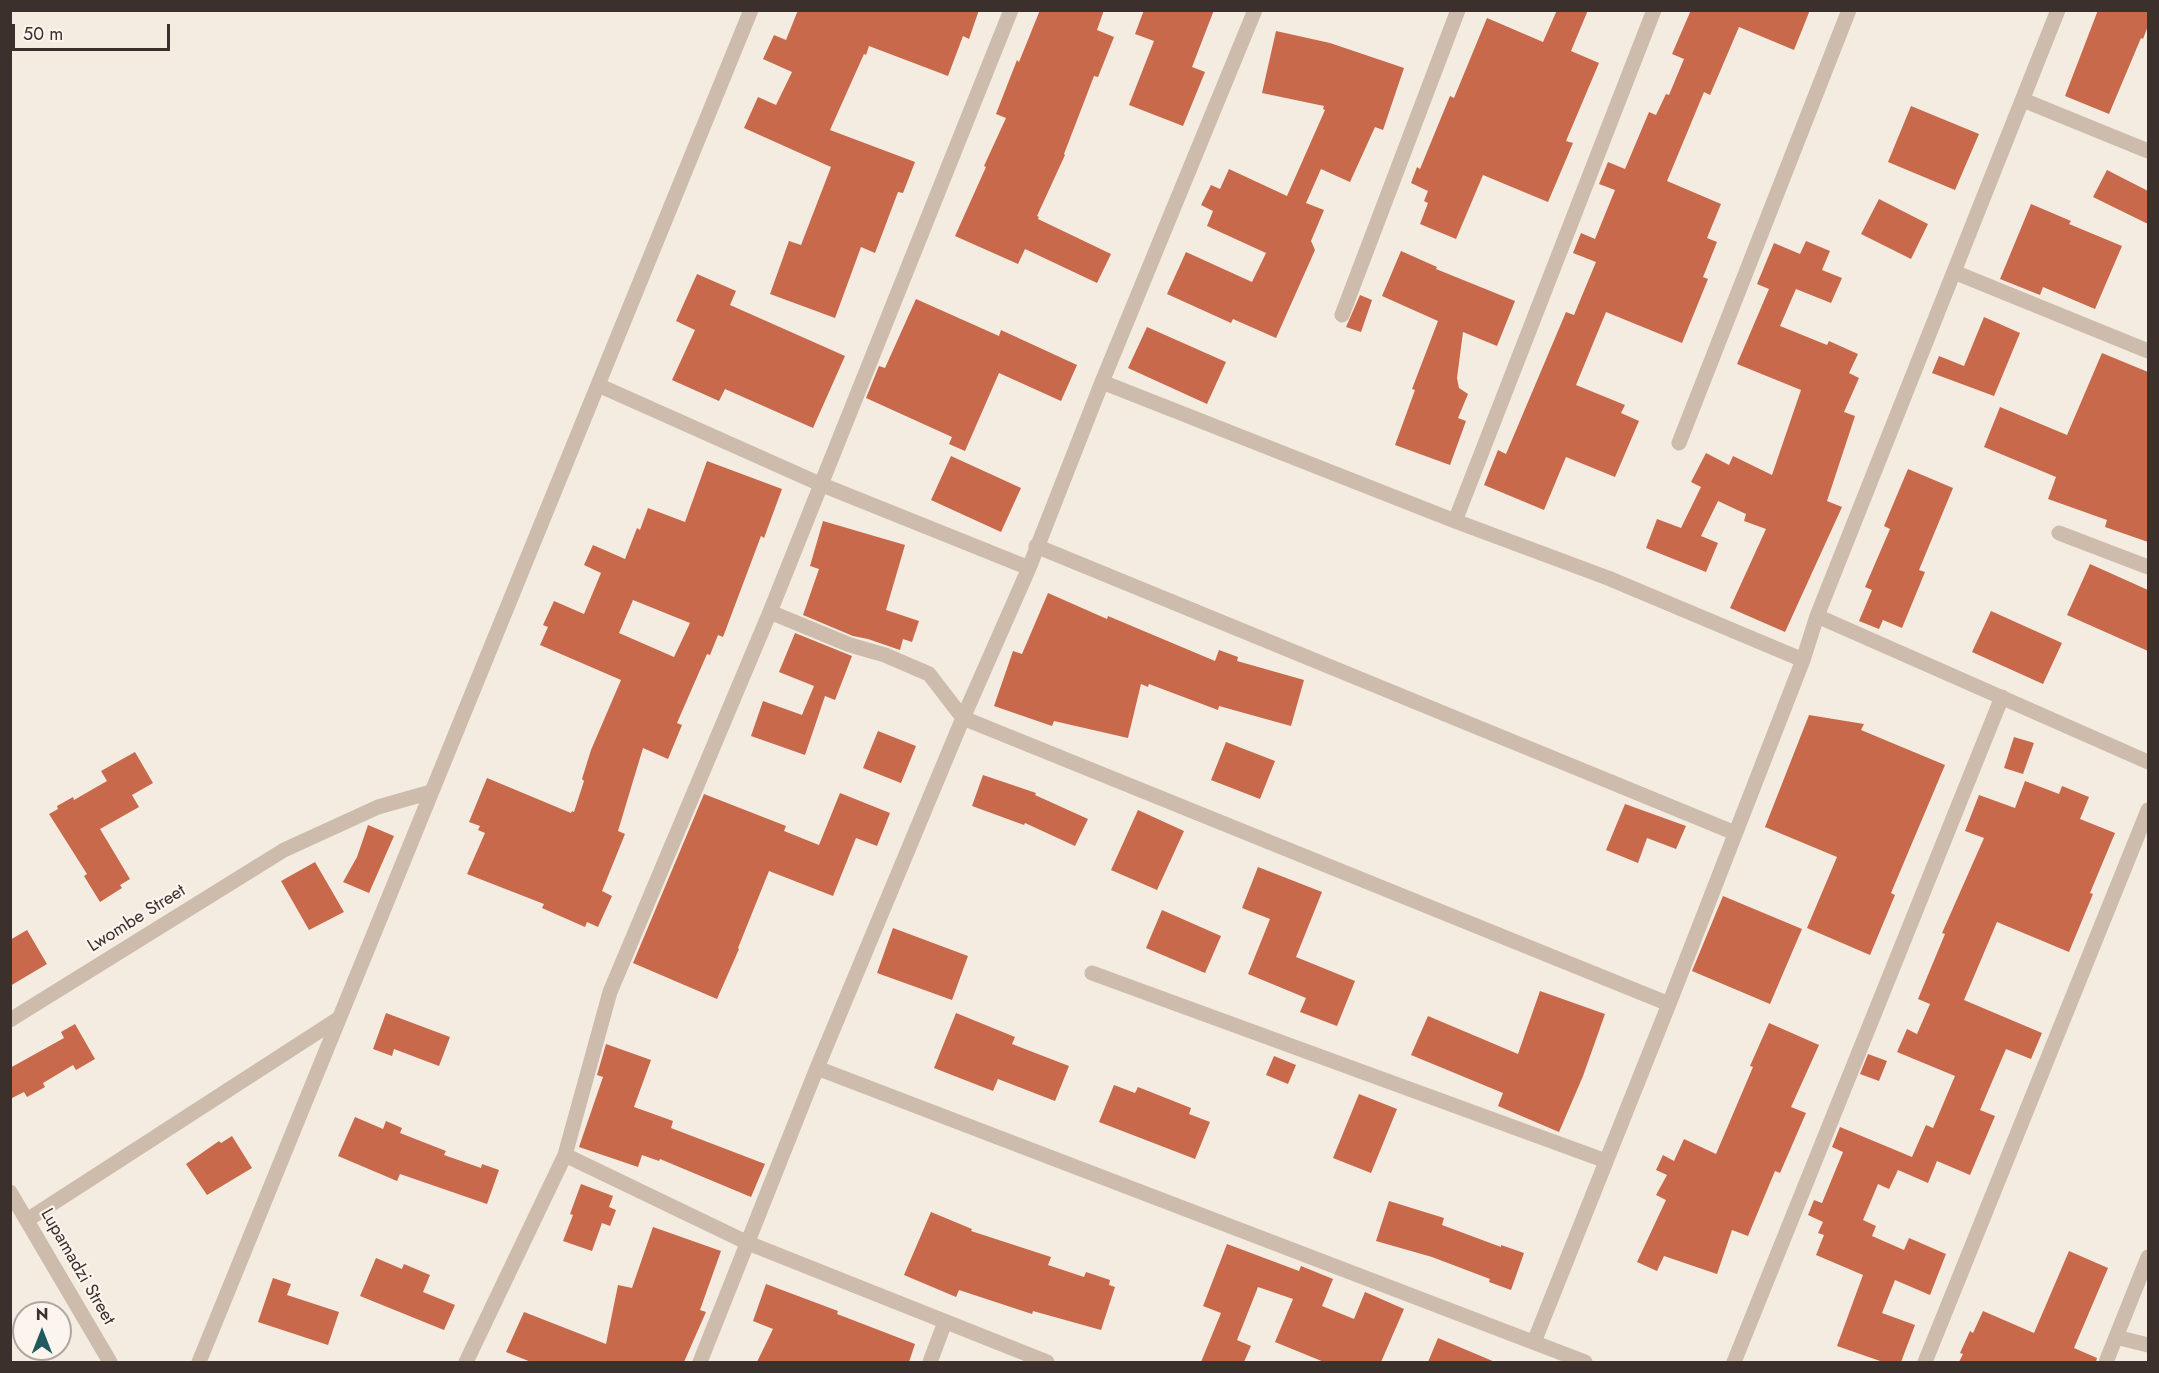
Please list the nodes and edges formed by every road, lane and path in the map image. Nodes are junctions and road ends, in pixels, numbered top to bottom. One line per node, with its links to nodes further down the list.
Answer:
1 (750, 10): 14 (street)
2 (1011, 10): 16 (street)
3 (1255, 10): 13 (street)
4 (1458, 10): 11 (street)
5 (1654, 10): 17 (street)
6 (1850, 10): 15 (street)
7 (2058, 10): 8 (street)
8 (2023, 100): 9 (street); 10 (street)
9 (2148, 151)
10 (1954, 272): 12 (street); 23 (street)
11 (1342, 315)
12 (2148, 351)
13 (1102, 382): 17 (street); 19 (street)
14 (598, 385): 16 (street); 28 (street)
15 (1679, 443)
16 (820, 484): 21 (street); 22 (street)
17 (1455, 521): 24 (street)
18 (2059, 533): 20 (street)
19 (1036, 546): 21 (street); 30 (street)
20 (2148, 567)
21 (1029, 568): 26 (street)
22 (770, 612): 26 (street); 36 (street)
23 (1817, 616): 24 (street); 25 (street)
24 (1803, 660): 30 (street)
25 (2002, 697): 27 (street); 53 (street)
26 (963, 718): 32 (street); 35 (street)
27 (2148, 762)
28 (431, 792): 33 (street); 34 (street, Lwombe Street)
29 (2148, 810): 54 (street)
30 (1735, 833): 32 (street)
31 (1092, 973): 37 (street)
32 (1669, 1004): 37 (street)
33 (338, 1019): 39 (street); 47 (street)
34 (10, 1020)
35 (817, 1068): 40 (street); 44 (street)
36 (565, 1155): 40 (street); 48 (street)
37 (1606, 1161): 44 (street)
38 (10, 1192): 39 (street, Lupamadzi Street)
39 (27, 1220): 46 (street, Lupamadzi Street)
40 (748, 1243): 42 (street); 49 (street)
41 (2148, 1257): 43 (street)
42 (945, 1322): 50 (street); 51 (street)
43 (2116, 1337): 45 (street); 55 (street)
44 (1534, 1342): 52 (street)
45 (2148, 1345)
46 (109, 1362)
47 (199, 1362)
48 (466, 1362)
49 (700, 1362)
50 (930, 1362)
51 (1047, 1362)
52 (1585, 1362)
53 (1734, 1362)
54 (1925, 1362)
55 (2106, 1362)

